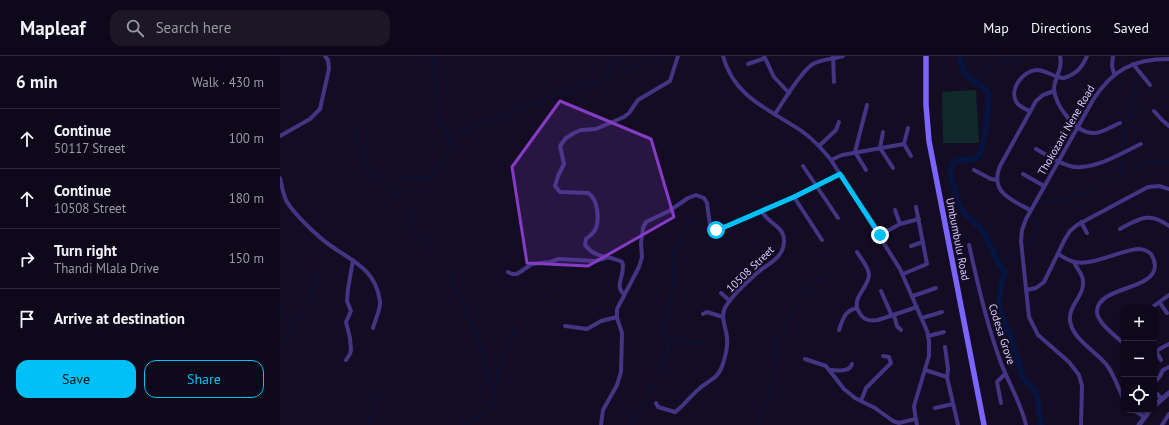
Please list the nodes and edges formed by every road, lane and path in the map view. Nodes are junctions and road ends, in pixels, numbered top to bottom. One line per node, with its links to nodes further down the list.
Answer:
1 (325, 56): 31 (street)
2 (678, 56): 71 (street)
3 (724, 56): 24 (street)
4 (843, 56): 10 (street)
5 (926, 56): 135 (main road, Umbumbulu Road)
6 (1060, 56): 16 (street)
7 (1087, 56): 16 (street)
8 (1113, 56): 15 (street)
9 (765, 57): 13 (street); 20 (street)
10 (833, 58): 17 (street); 20 (street)
11 (1146, 58): 12 (street, Thokozani Nene Road); 14 (street, Thokozani Nene Road)
12 (1169, 59)
13 (748, 64)
14 (1133, 64): 15 (street, Thokozani Nene Road); 18 (street)
15 (1114, 74): 28 (street, Thokozani Nene Road)
16 (1058, 77): 19 (street); 23 (street)
17 (834, 82)
18 (1150, 85)
19 (1054, 91): 23 (street); 28 (street)
20 (789, 93): 24 (street)
21 (867, 105): 37 (street)
22 (1154, 111): 27 (street)
23 (1030, 112): 48 (street)
24 (775, 114): 34 (street)
25 (839, 122): 34 (street)
26 (1120, 123): 28 (street)
27 (1169, 126)
28 (1077, 127): 40 (street, Thokozani Nene Road)
29 (908, 128): 32 (street)
30 (883, 132): 35 (street)
31 (280, 136)
32 (904, 144): 35 (street); 38 (street)
33 (1141, 144): 40 (street)
34 (819, 146): 39 (street)
35 (880, 148): 37 (street); 42 (street)
36 (1036, 149): 40 (street)
37 (855, 152): 39 (street); 43 (street)
38 (912, 156)
39 (832, 160): 45 (street)
40 (1058, 161): 50 (street, Thokozani Nene Road)
41 (803, 166): 49 (street)
42 (893, 168)
43 (866, 170)
44 (974, 170): 48 (street)
45 (840, 174): 49 (street); 64 (street)
46 (1023, 174): 50 (street, Thokozani Nene Road)
47 (280, 178): 72 (street)
48 (996, 180): 55 (street)
49 (817, 186): 52 (street); 57 (street)
50 (1044, 186): 55 (street, Thokozani Nene Road)
51 (1169, 189): 59 (street)
52 (794, 197): 56 (street); 65 (street)
53 (916, 208): 58 (street)
54 (895, 210): 60 (street)
55 (1030, 210): 77 (street, Thokozani Nene Road)
56 (762, 211): 80 (street); 83 (street, 10508 Street)
57 (838, 218)
58 (919, 219): 60 (street); 66 (street)
59 (1082, 222): 63 (street); 70 (street)
60 (900, 224): 64 (street)
61 (1169, 226): 62 (street)
62 (1120, 229)
63 (1087, 233)
64 (880, 235): 75 (street)
65 (822, 240)
66 (923, 242): 68 (street); 75 (street)
67 (970, 245): 114 (street, Codesa Grove)
68 (911, 246)
69 (857, 252): 87 (street)
70 (1058, 254): 73 (street); 77 (street)
71 (606, 258): 74 (street); 80 (street)
72 (353, 260): 96 (street); 107 (street)
73 (1074, 262): 101 (street); 118 (street)
74 (508, 272)
75 (903, 274): 82 (street)
76 (936, 288): 82 (street)
77 (1026, 290): 137 (street, Thokozani Nene Road)
78 (881, 291): 91 (street)
79 (721, 293): 83 (street)
80 (624, 294): 92 (street)
81 (1169, 295): 84 (street)
82 (913, 296): 86 (street)
83 (730, 301): 93 (street, 10508 Street)
84 (1160, 303): 85 (street); 89 (street)
85 (1156, 305)
86 (917, 307): 91 (street); 94 (street)
87 (857, 308): 91 (street); 97 (street)
88 (942, 312): 94 (street)
89 (1167, 313)
90 (703, 314): 93 (street)
91 (893, 315): 98 (street)
92 (617, 317): 95 (street); 132 (street)
93 (723, 317): 122 (street)
94 (922, 318): 100 (street)
95 (565, 326)
96 (373, 328)
97 (839, 330)
98 (901, 330)
99 (944, 332): 100 (street)
100 (928, 336): 113 (street)
101 (1121, 341)
102 (1169, 344): 104 (street)
103 (945, 347): 115 (street)
104 (1157, 351)
105 (1157, 355): 109 (street)
106 (883, 356): 121 (street)
107 (346, 360)
108 (805, 360): 112 (street)
109 (1161, 360)
110 (852, 364): 112 (street)
111 (1169, 367): 116 (street)
112 (829, 370): 121 (street)
113 (925, 370): 115 (street); 131 (street)
114 (1005, 374): 123 (street); 136 (street, Codesa Grove)
115 (947, 377): 125 (street)
116 (1157, 379)
117 (1169, 393): 120 (street)
118 (1121, 394)
119 (1157, 394): 120 (street)
120 (1162, 399): 124 (street)
121 (861, 400): 131 (street)
122 (656, 403)
123 (1001, 403)
124 (1157, 403)
125 (953, 404): 126 (street); 134 (street)
126 (935, 408)
127 (1138, 413): 130 (street)
128 (1147, 413): 130 (street)
129 (1169, 414): 139 (street)
130 (1144, 417): 138 (street)
131 (915, 419): 133 (street)
132 (601, 425)
133 (917, 425)
134 (958, 425)
135 (984, 425)
136 (1026, 425)
137 (1081, 425)
138 (1139, 425)
139 (1162, 425)

